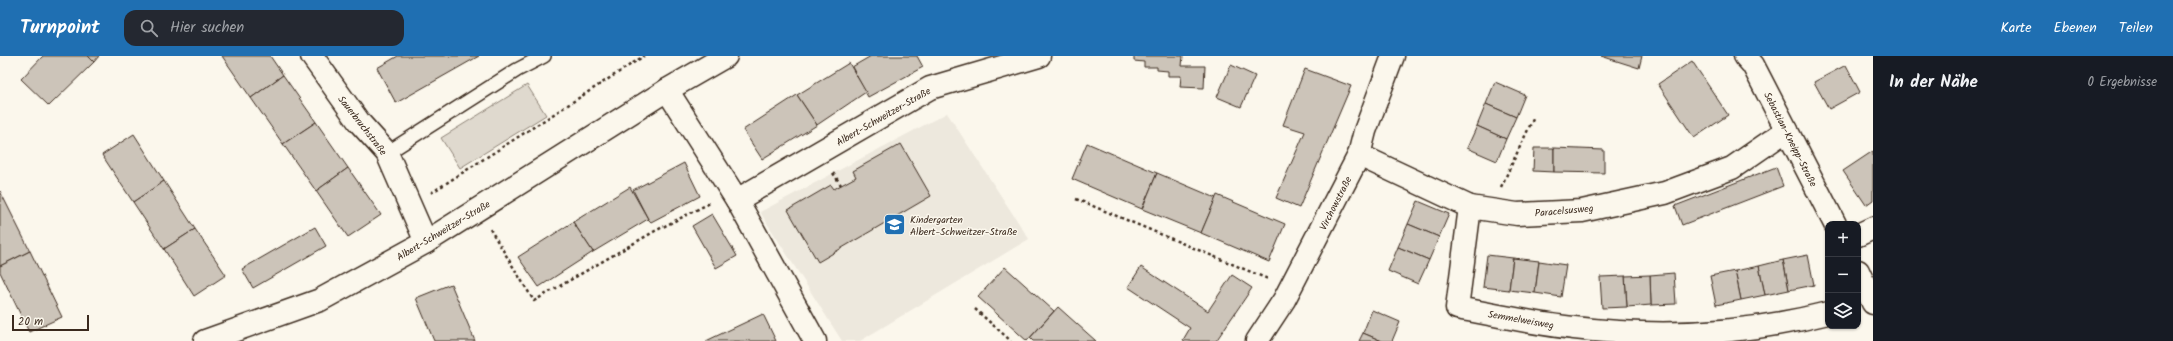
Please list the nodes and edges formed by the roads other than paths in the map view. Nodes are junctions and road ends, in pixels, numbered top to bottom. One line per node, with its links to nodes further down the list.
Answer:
1 (312, 56): 9 (street, Sauerbruchstraße)
2 (544, 56): 9 (lane)
3 (726, 56): 7 (street, Albert-Schweitzer-Straße)
4 (1039, 56): 11 (street, Albert-Schweitzer-Straße)
5 (1393, 56): 10 (street, Virchowstraße)
6 (1744, 56): 8 (street, Sebastian-Kneipp-Straße)
7 (667, 90): 11 (street); 16 (street, Albert-Schweitzer-Straße)
8 (1787, 130): 12 (street, Paracelsusweg); 13 (street, Sebastian-Kneipp-Straße)
9 (387, 153): 16 (street, Sauerbruchstraße)
10 (1359, 155): 12 (street, Paracelsusweg); 22 (street, Virchowstraße)
11 (734, 196): 21 (street)
12 (1480, 209): 19 (street, Semmelweisweg)
13 (1833, 221)
14 (1873, 228): 15 (street)
15 (1861, 234)
16 (426, 242): 20 (street, Albert-Schweitzer-Straße)
17 (1861, 281): 18 (street)
18 (1868, 303)
19 (1825, 314)
20 (205, 341)
21 (815, 341)
22 (1256, 341)

